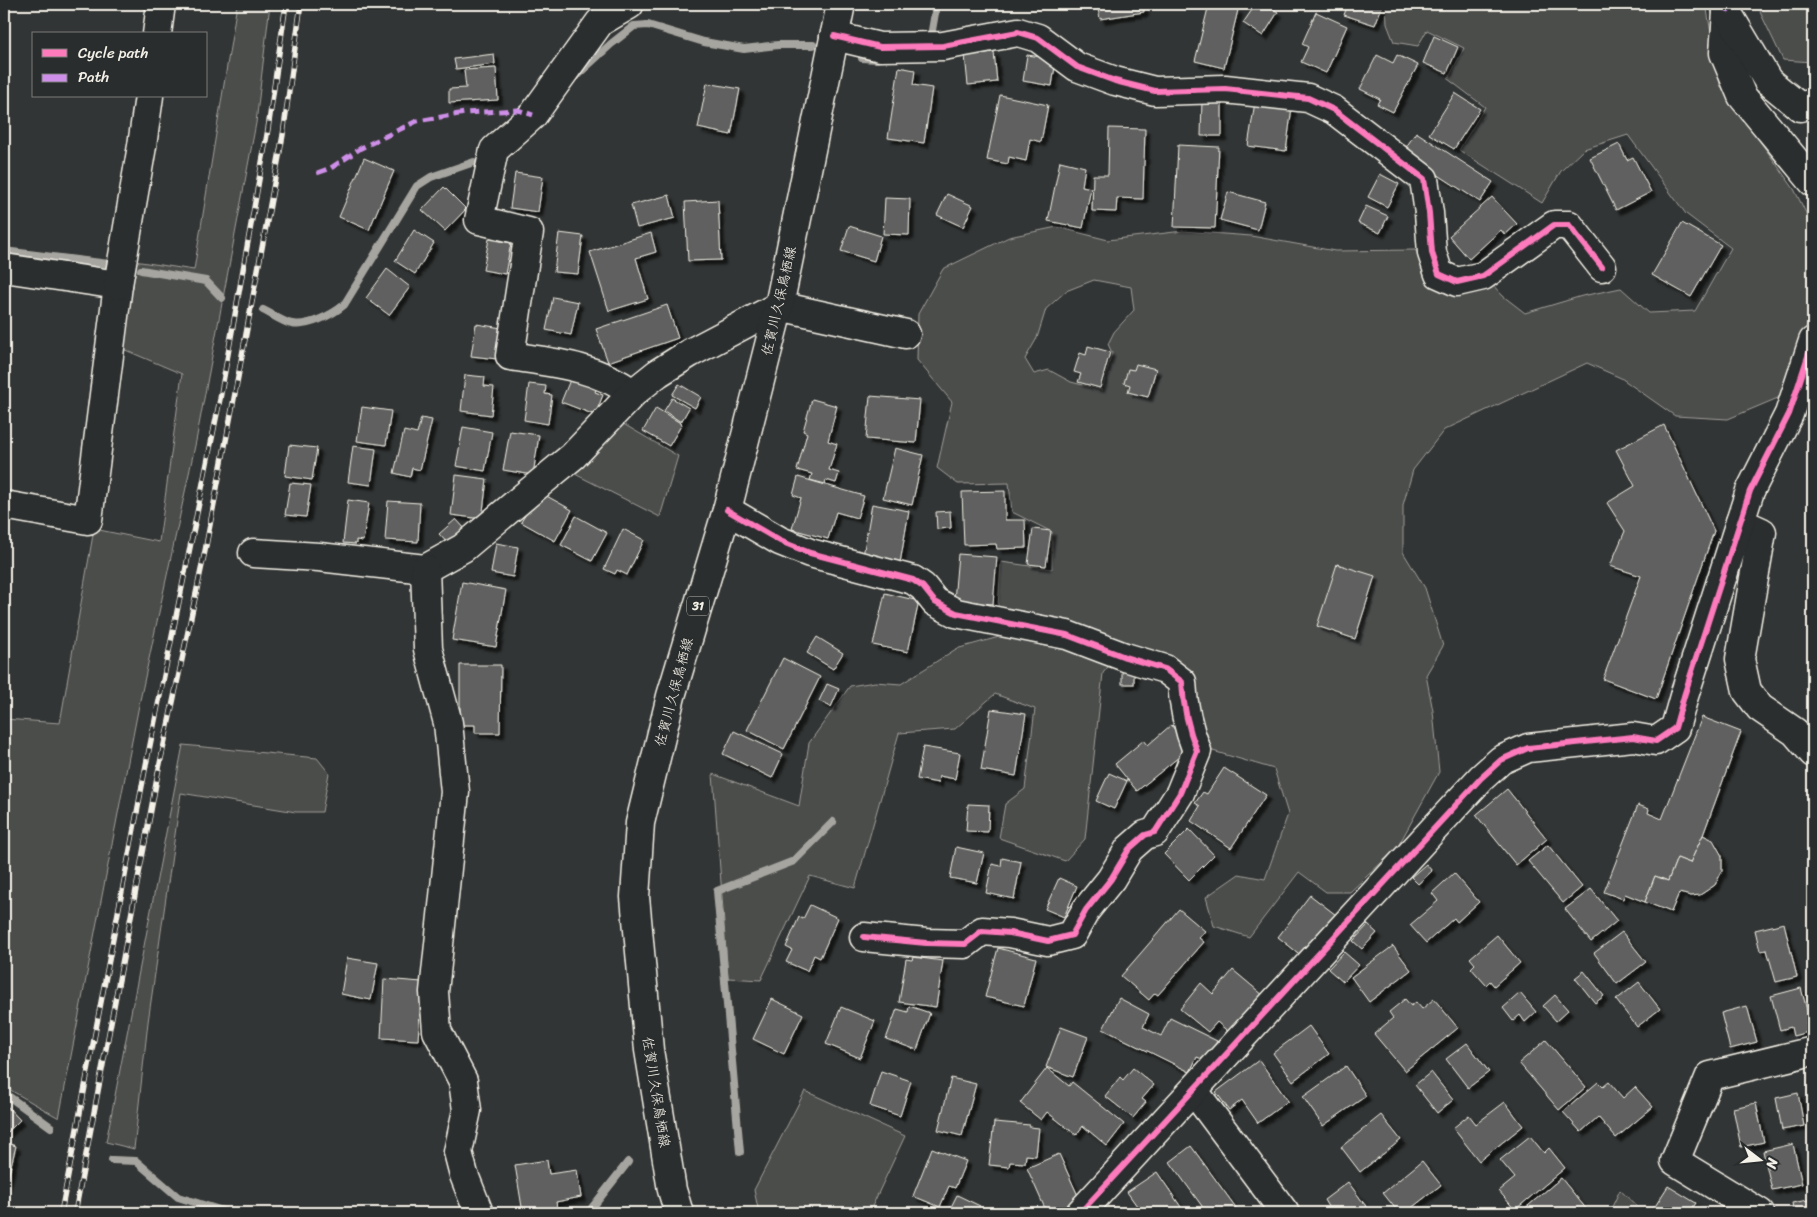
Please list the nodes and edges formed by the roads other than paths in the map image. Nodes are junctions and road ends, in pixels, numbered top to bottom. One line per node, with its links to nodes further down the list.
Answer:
1 (161, 4): 5 (street)
2 (629, 4): 16 (street)
3 (841, 4): 6 (street, 佐賀川久保鳥栖線 / 31)
4 (1727, 8): 8 (street); 9 (street)
5 (157, 32)
6 (834, 36): 10 (street); 13 (street, 佐賀川久保鳥栖線 / 31)
7 (149, 98): 12 (street)
8 (1813, 103)
9 (1813, 182)
10 (1602, 267)
11 (4, 268): 12 (street)
12 (118, 285): 17 (street)
13 (779, 306): 14 (street); 16 (street); 18 (street, 佐賀川久保鳥栖線 / 31)
14 (906, 334)
15 (1813, 341): 19 (street)
16 (633, 393): 21 (street)
17 (4, 505)
18 (727, 510): 23 (street); 27 (street, 佐賀川久保鳥栖線 / 31)
19 (1740, 522): 22 (street); 25 (street)
20 (253, 553): 21 (street)
21 (425, 569): 26 (street)
22 (1813, 753)
23 (864, 937)
24 (1813, 1051): 30 (street)
25 (1194, 1091): 28 (street); 29 (street)
26 (479, 1213)
27 (680, 1213)
28 (1080, 1213)
29 (1285, 1213)
30 (1760, 1213)

